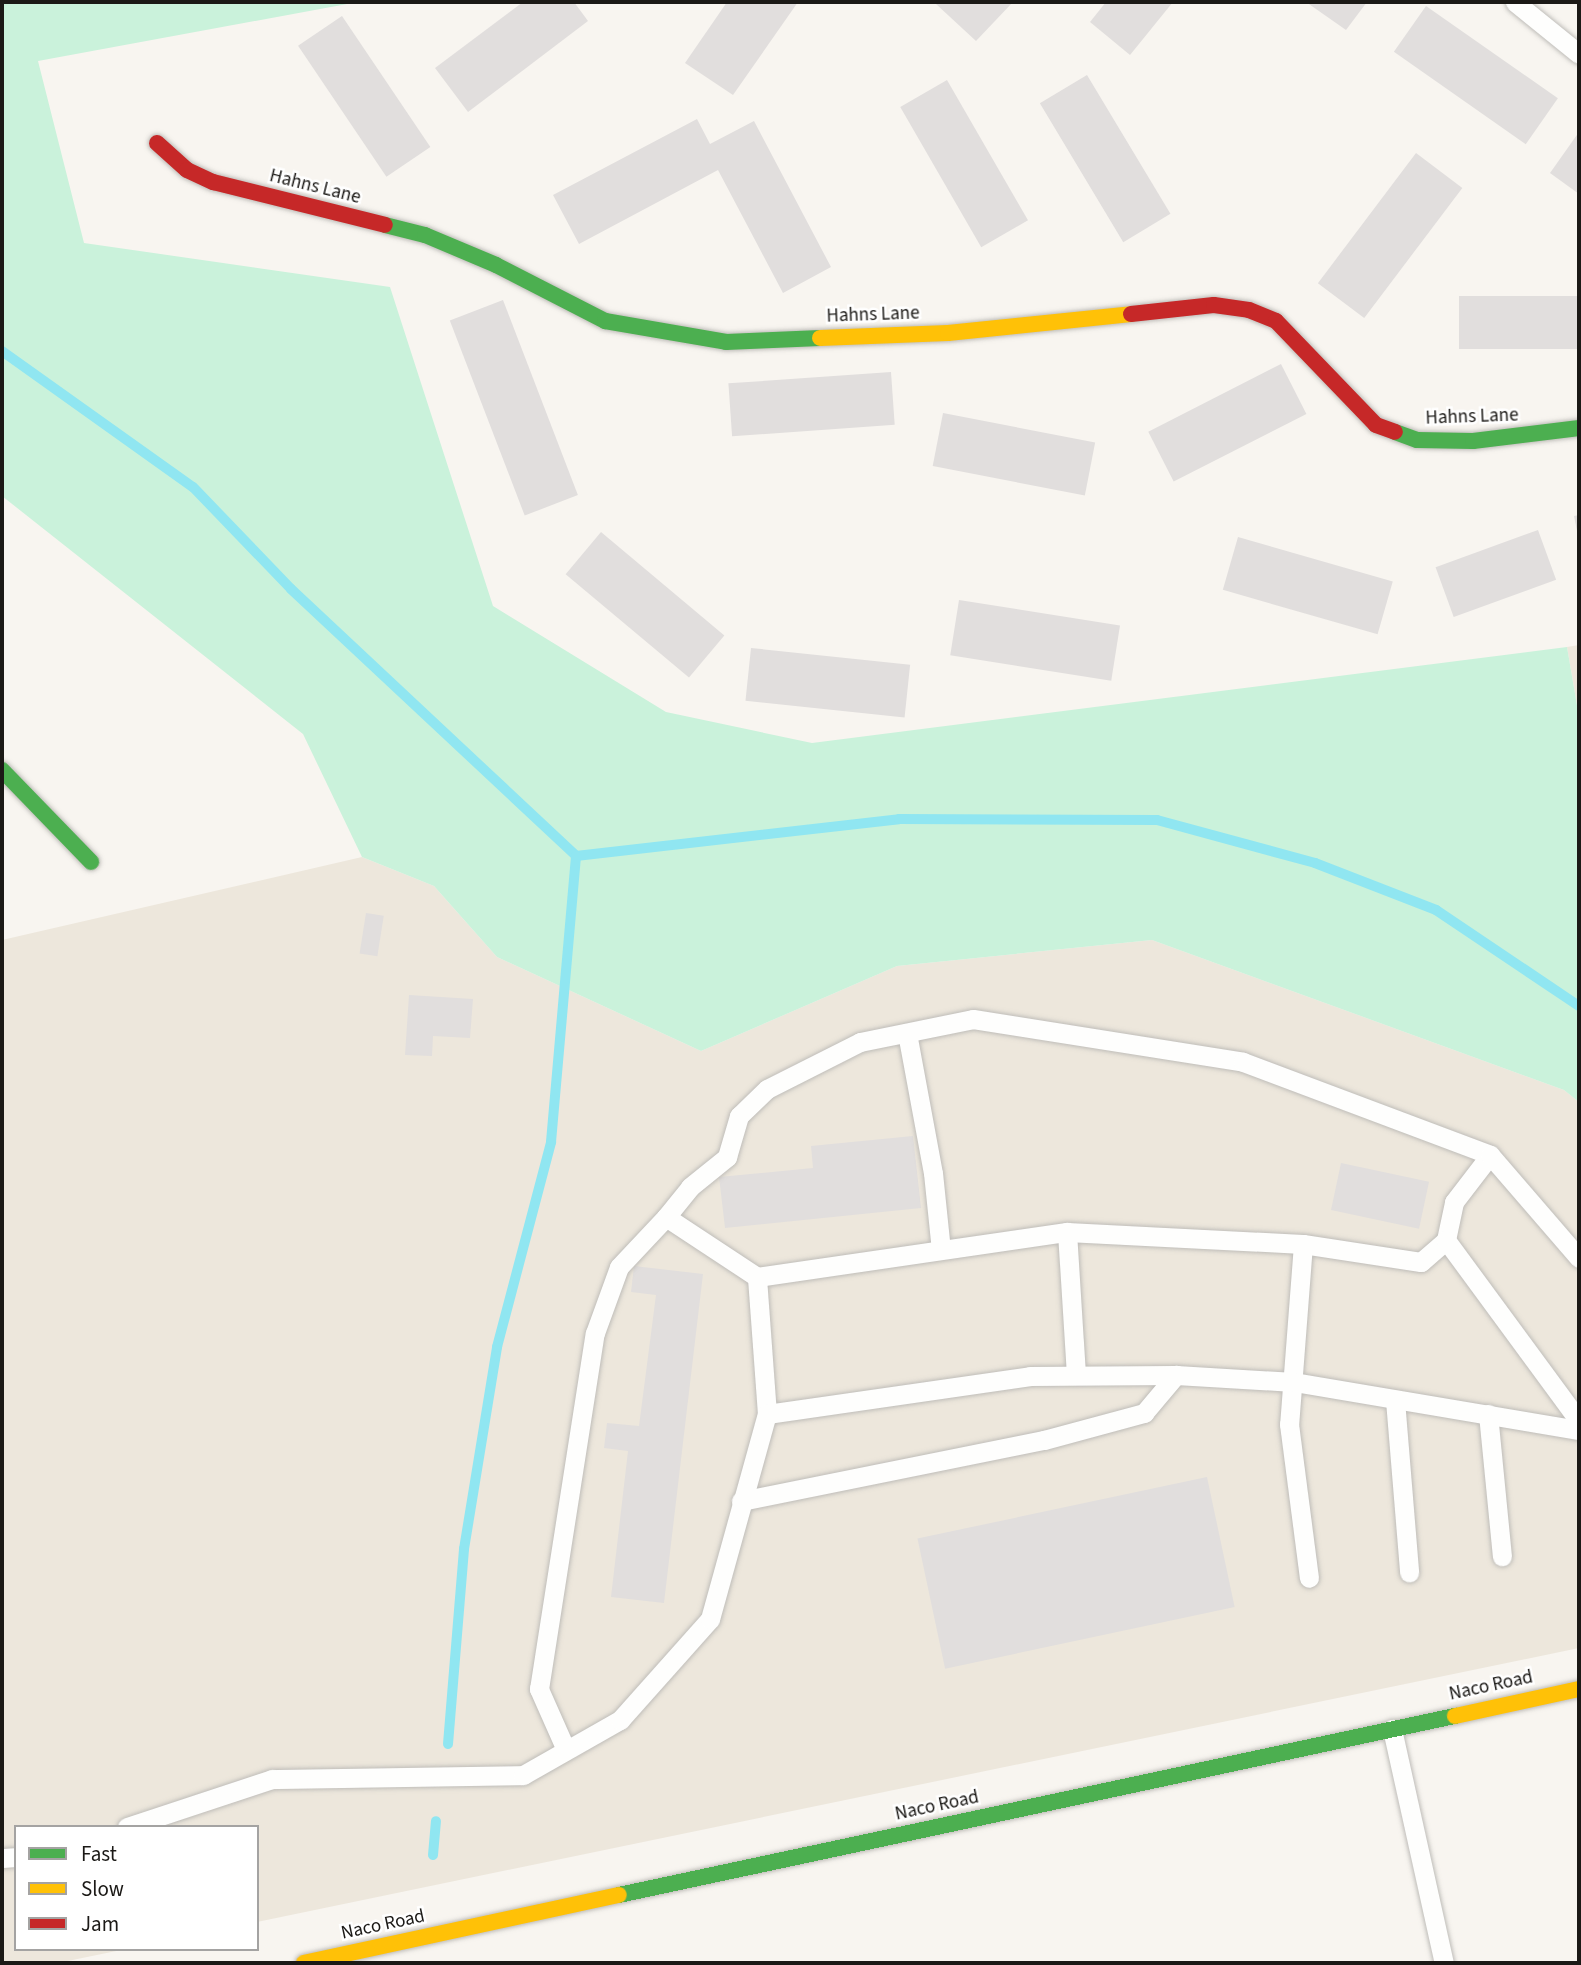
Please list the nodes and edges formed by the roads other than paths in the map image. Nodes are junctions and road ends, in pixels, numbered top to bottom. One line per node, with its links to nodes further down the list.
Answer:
1 (1515, 2): 2 (lane)
2 (1579, 54)
3 (157, 143): 4 (street, Hahns Lane)
4 (1579, 428)
5 (2, 770): 6 (street)
6 (92, 862)
7 (907, 1033): 8 (lane); 9 (lane); 13 (lane)
8 (1490, 1155): 11 (lane); 14 (lane)
9 (666, 1217): 15 (lane); 30 (lane)
10 (1067, 1232): 12 (lane); 13 (lane); 16 (lane)
11 (1446, 1240): 12 (lane); 22 (lane)
12 (1303, 1244): 18 (lane)
13 (942, 1250): 15 (lane)
14 (1579, 1258)
15 (757, 1277): 20 (lane)
16 (1076, 1374): 17 (lane); 20 (lane)
17 (1176, 1375): 18 (lane); 24 (lane)
18 (1294, 1382): 19 (lane); 27 (lane)
19 (1395, 1400): 21 (lane); 26 (lane)
20 (767, 1413): 24 (lane)
21 (1488, 1414): 23 (lane); 25 (lane)
22 (1579, 1421)
23 (1579, 1430)
24 (741, 1501): 30 (lane)
25 (1502, 1556)
26 (1409, 1572)
27 (1309, 1578)
28 (1579, 1689): 29 (street, Naco Road)
29 (1392, 1729): 32 (street, Naco Road); 33 (lane)
30 (566, 1750): 31 (lane)
31 (133, 1825)
32 (304, 1963)
33 (1444, 1963)

